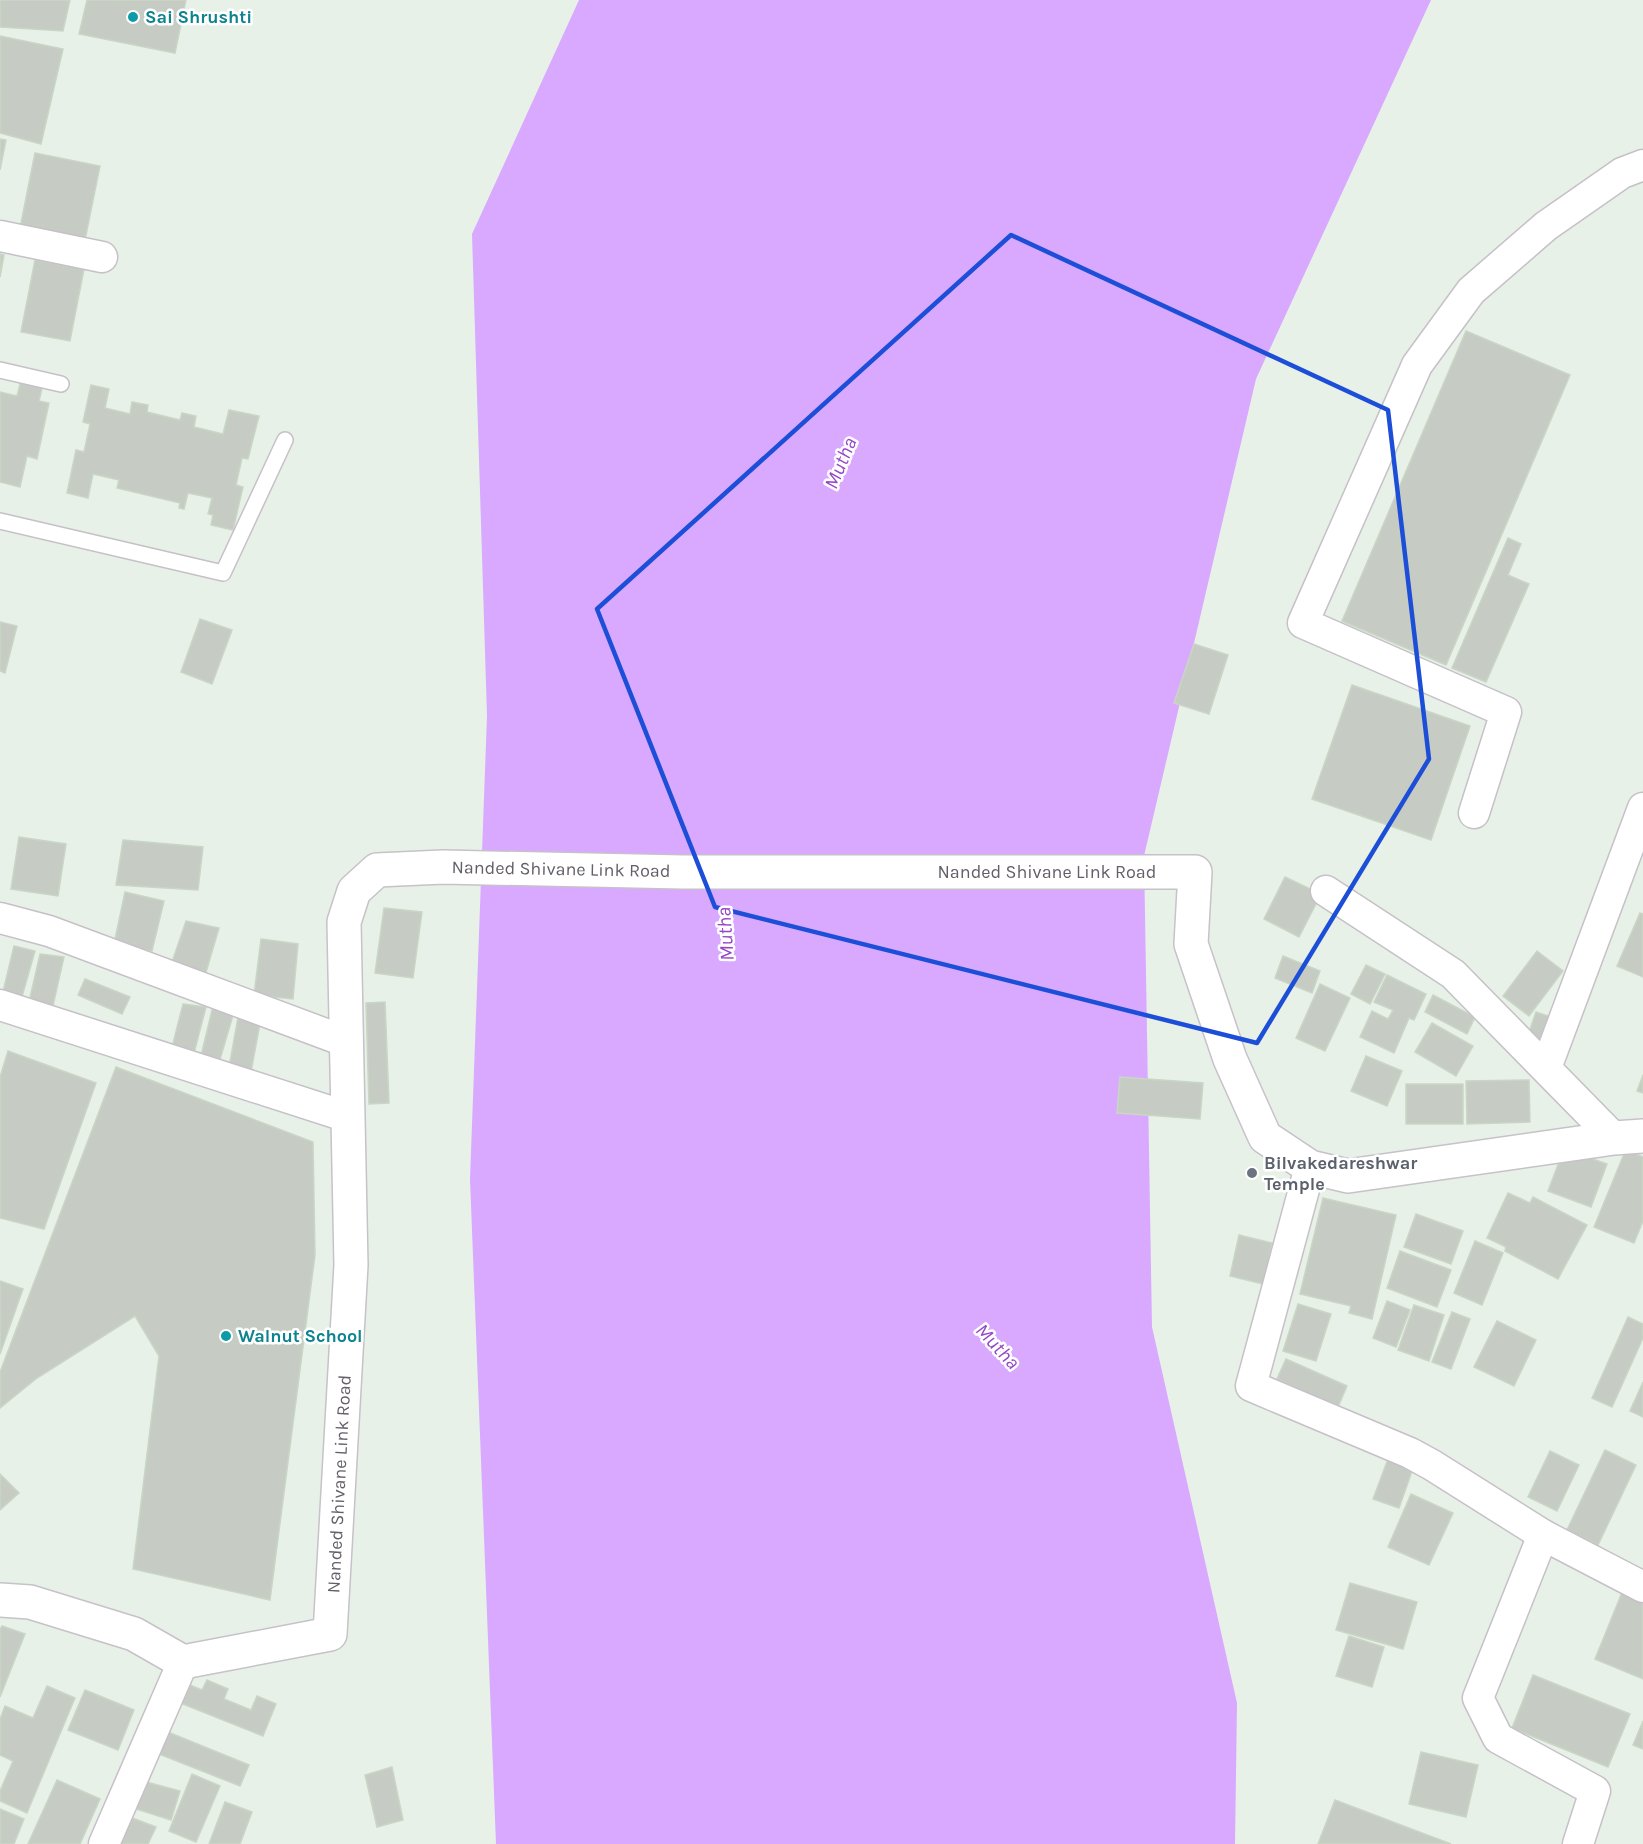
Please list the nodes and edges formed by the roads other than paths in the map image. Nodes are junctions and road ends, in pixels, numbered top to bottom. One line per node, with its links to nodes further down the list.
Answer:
1 (1643, 165): 9 (street)
2 (0, 236): 3 (street)
3 (102, 257)
4 (0, 369): 5 (lane)
5 (61, 384)
6 (285, 440): 7 (lane)
7 (0, 521)
8 (1643, 808): 14 (street)
9 (1474, 813)
10 (1326, 891): 14 (street)
11 (0, 918): 13 (street)
12 (0, 1005): 15 (street)
13 (346, 1042): 15 (street, Nanded Shivane Link Road); 17 (street, Nanded Shivane Link Road)
14 (1546, 1068): 16 (street)
15 (348, 1118): 21 (street, Nanded Shivane Link Road)
16 (1629, 1137): 17 (street, Nanded Shivane Link Road)
17 (1311, 1167): 18 (street)
18 (1543, 1535): 19 (street); 23 (street)
19 (1643, 1587)
20 (0, 1600): 21 (street)
21 (183, 1662): 22 (street)
22 (104, 1844)
23 (1578, 1844)

